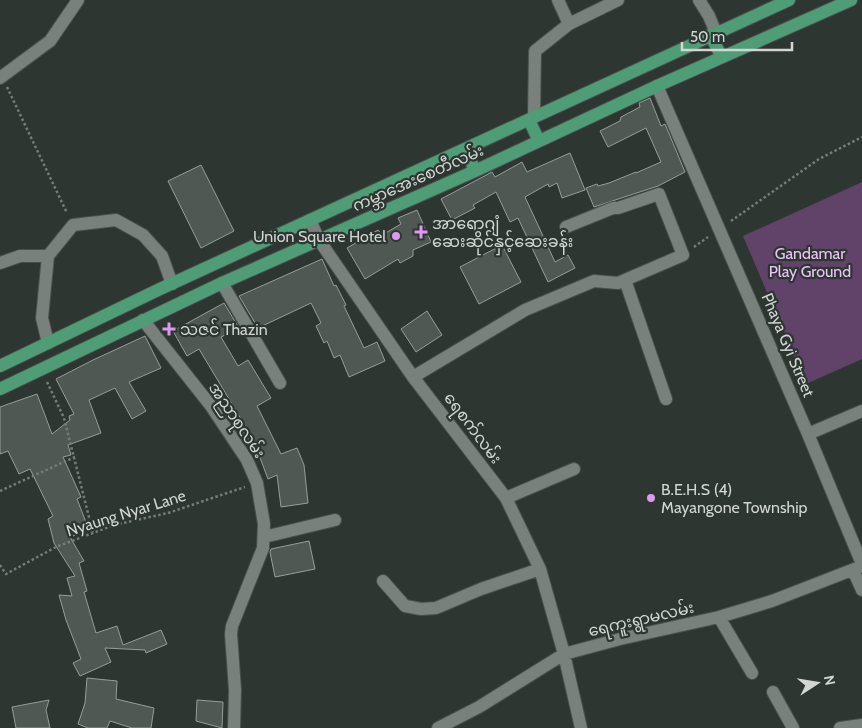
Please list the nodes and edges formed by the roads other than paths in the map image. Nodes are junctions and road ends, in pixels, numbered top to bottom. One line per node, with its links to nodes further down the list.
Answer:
1 (78, 0): 10 (street)
2 (558, 0): 7 (street)
3 (618, 0): 7 (street)
4 (699, 0): 8 (street)
5 (789, 0): 8 (main road, ကမ္ဘာအေးစေတီလမ်း)
6 (851, 0): 9 (main road, ကမ္ဘာအေးစေတီလမ်း)
7 (569, 24): 12 (street)
8 (713, 34): 9 (main road); 12 (main road, ကမ္ဘာအေးစေတီလမ်း)
9 (722, 57): 11 (main road, ကမ္ဘာအေးစေတီလမ်း)
10 (1, 77)
11 (657, 86): 13 (main road, ကမ္ဘာအေးစေတီလမ်း); 32 (street, Phaya Gyi Street)
12 (532, 118): 13 (main road); 14 (main road, ကမ္ဘာအေးစေတီလမ်း)
13 (539, 141): 15 (main road, ကမ္ဘာအေးစေတီလမ်း)
14 (466, 149): 15 (main road); 16 (main road, ကမ္ဘာအေးစေတီလမ်း)
15 (475, 171): 18 (main road, ကမ္ဘာအေးစေတီလမ်း)
16 (310, 220): 18 (street, ရေစက်လမ်း); 23 (main road, ကမ္ဘာအေးစေတီလမ်း)
17 (566, 227): 21 (street)
18 (319, 240): 22 (main road, ကမ္ဘာအေးစေတီလမ်း); 27 (street, ရေစက်လမ်း)
19 (48, 256): 20 (street); 23 (street); 25 (street)
20 (0, 263)
21 (624, 280): 27 (street); 30 (street)
22 (222, 283): 24 (main road, ကမ္ဘာအေးစေတီလမ်း); 28 (street)
23 (172, 284): 25 (main road, ကမ္ဘာအေးစေတီလမ်း)
24 (143, 320): 29 (main road, ကမ္ဘာအေးစေတီလမ်း); 36 (street, အညာစုလမ်း)
25 (48, 343): 26 (main road, ကမ္ဘာအေးစေတီလမ်း)
26 (0, 366)
27 (414, 377): 34 (street, ရေစက်လမ်း)
28 (280, 384)
29 (0, 388)
30 (666, 399)
31 (862, 411): 32 (street)
32 (808, 434): 37 (street, Phaya Gyi Street)
33 (574, 469): 34 (street)
34 (506, 498): 38 (street, ရေစက်လမ်း)
35 (335, 520): 36 (street)
36 (264, 537): 46 (street, အညာစုလမ်း)
37 (859, 567): 40 (street, Phaya Gyi Street); 41 (street, ရေကူးရွာမလမ်း)
38 (540, 569): 39 (street); 42 (street, ရေစက်လမ်း)
39 (383, 581)
40 (862, 590)
41 (719, 617): 42 (street, ရေကူးရွာမလမ်း); 43 (street)
42 (564, 654): 47 (street, ရေကူးရွာမလမ်း); 48 (street, ရေစက်လမ်း)
43 (752, 672)
44 (773, 692): 49 (street)
45 (862, 725): 50 (street)
46 (234, 728)
47 (438, 728)
48 (581, 728)
49 (793, 728)
50 (840, 728)

